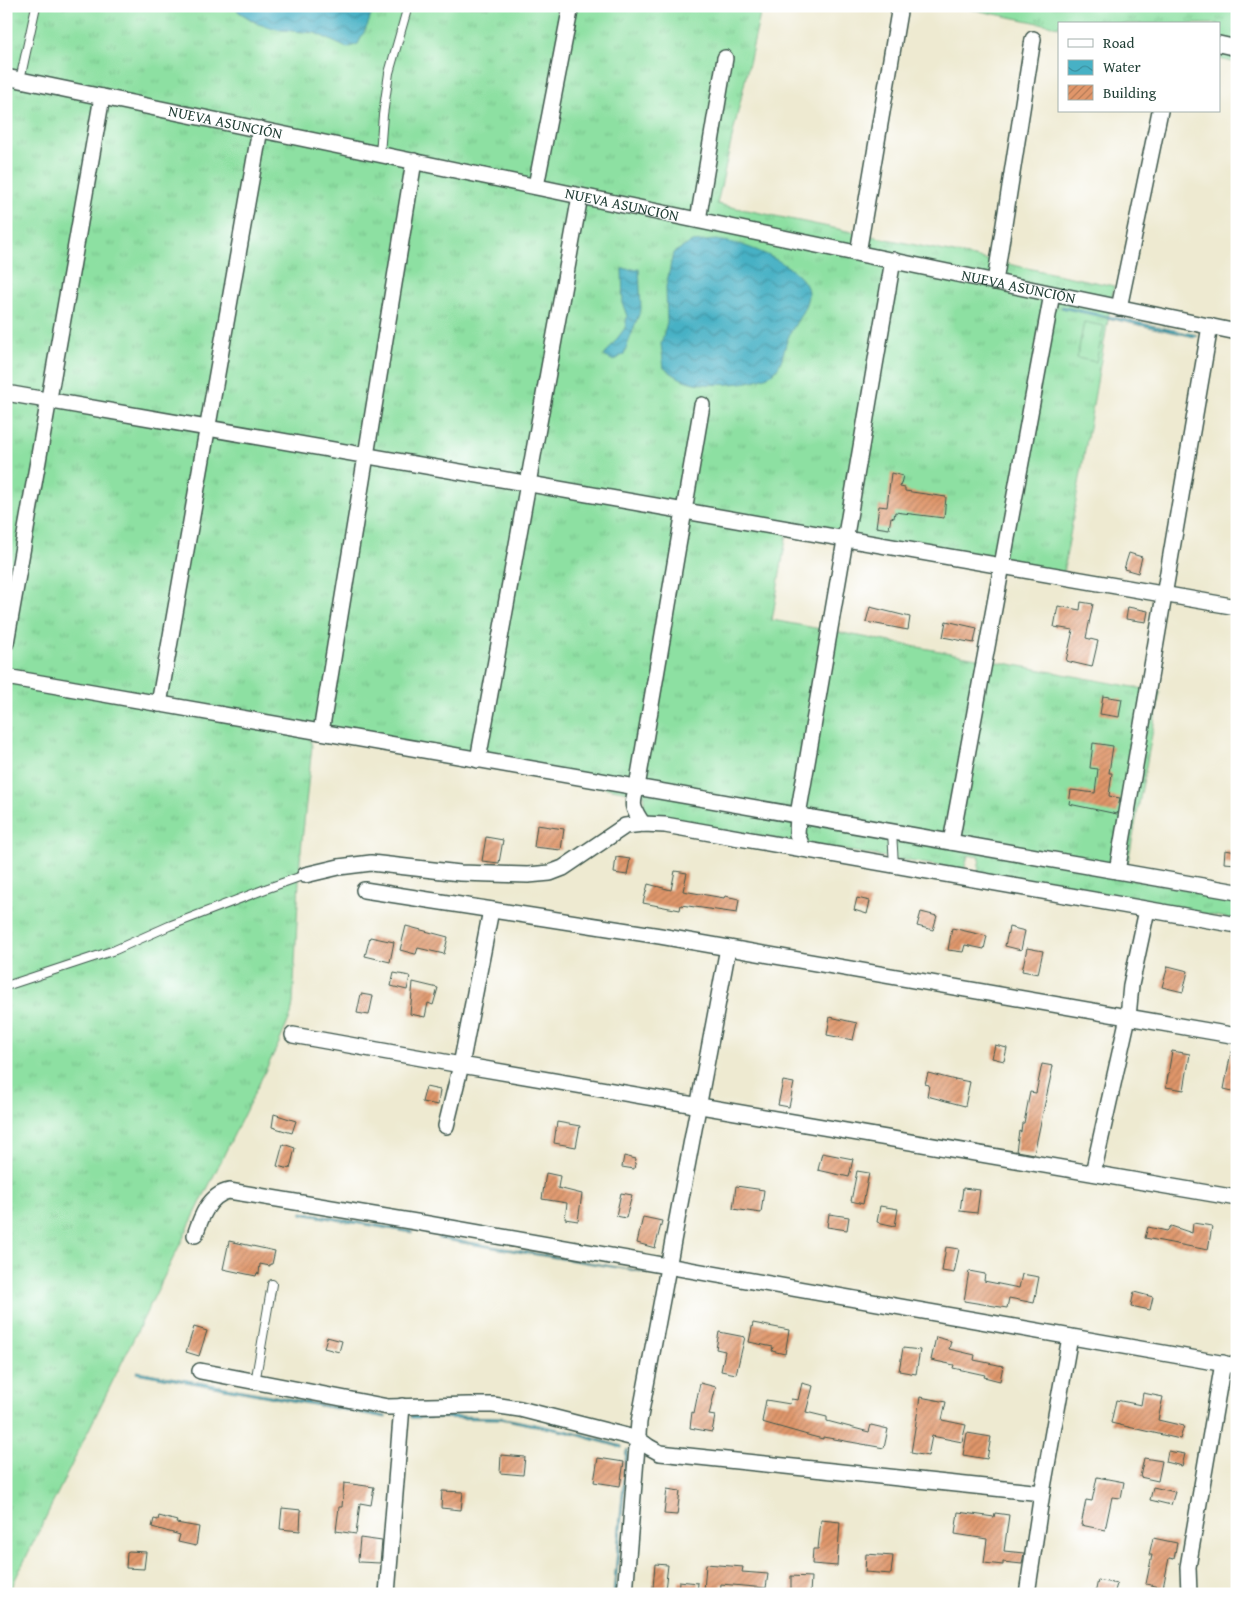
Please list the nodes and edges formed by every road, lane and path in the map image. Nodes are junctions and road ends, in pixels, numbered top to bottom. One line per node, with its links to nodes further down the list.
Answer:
1 (36, 6): 9 (lane)
2 (408, 6): 13 (lane)
3 (571, 6): 15 (street)
4 (900, 6): 18 (street)
5 (1033, 39): 20 (street)
6 (1220, 44): 7 (street)
7 (1237, 48)
8 (725, 58): 17 (street)
9 (13, 78): 10 (street, NUEVA ASUNCIÓN)
10 (102, 96): 12 (street, NUEVA ASUNCIÓN); 26 (street)
11 (1160, 112): 22 (street)
12 (260, 129): 13 (street, NUEVA ASUNCIÓN); 28 (street)
13 (380, 154): 14 (street, NUEVA ASUNCIÓN)
14 (414, 161): 15 (street, NUEVA ASUNCIÓN); 29 (street)
15 (536, 186): 16 (street, NUEVA ASUNCIÓN)
16 (580, 196): 17 (street, NUEVA ASUNCIÓN); 30 (street)
17 (698, 220): 18 (street, NUEVA ASUNCIÓN)
18 (858, 253): 19 (street, NUEVA ASUNCIÓN)
19 (893, 260): 20 (street, NUEVA ASUNCIÓN); 32 (street)
20 (995, 282): 21 (street, NUEVA ASUNCIÓN)
21 (1052, 294): 22 (street, NUEVA ASUNCIÓN); 33 (street)
22 (1119, 308): 23 (street, NUEVA ASUNCIÓN)
23 (1210, 326): 24 (street, NUEVA ASUNCIÓN); 34 (street)
24 (1237, 332)
25 (6, 393): 26 (street)
26 (49, 400): 28 (street); 36 (street)
27 (702, 405): 31 (street)
28 (208, 428): 29 (street); 38 (street)
29 (366, 456): 30 (street); 39 (street)
30 (528, 484): 31 (street); 40 (street)
31 (684, 511): 32 (street); 41 (street)
32 (845, 539): 33 (street); 42 (street)
33 (1002, 566): 34 (street); 45 (street)
34 (1164, 595): 35 (street); 48 (street)
35 (1237, 607)
36 (6, 643)
37 (6, 677): 38 (street)
38 (159, 704): 39 (street)
39 (321, 732): 40 (street)
40 (478, 760): 41 (street)
41 (637, 787): 42 (street); 43 (street)
42 (798, 815): 44 (street); 46 (street)
43 (643, 824): 46 (street); 49 (street)
44 (892, 832): 45 (street); 47 (lane)
45 (951, 842): 48 (street)
46 (803, 849): 47 (street)
47 (894, 865): 53 (street)
48 (1117, 871): 51 (street)
49 (305, 875): 56 (lane)
50 (364, 890): 52 (street)
51 (1237, 892)
52 (491, 910): 55 (street); 60 (street)
53 (1147, 910): 54 (street); 57 (street)
54 (1237, 925)
55 (728, 948): 57 (street); 61 (street)
56 (6, 986)
57 (1128, 1017): 59 (street); 63 (street)
58 (293, 1035): 60 (street)
59 (1237, 1036)
60 (461, 1065): 61 (street); 62 (street)
61 (699, 1105): 63 (street); 66 (street)
62 (446, 1126)
63 (1093, 1173): 64 (street)
64 (1237, 1198)
65 (195, 1235): 66 (street)
66 (668, 1267): 68 (street); 73 (street)
67 (272, 1284): 71 (lane)
68 (1070, 1337): 69 (street); 74 (street)
69 (1230, 1364): 78 (street)
70 (200, 1371): 71 (street)
71 (255, 1383): 72 (street)
72 (402, 1406): 73 (street); 75 (street)
73 (638, 1439): 74 (street); 76 (street)
74 (1042, 1493): 77 (street)
75 (387, 1594)
76 (625, 1594)
77 (1027, 1594)
78 (1189, 1594)

